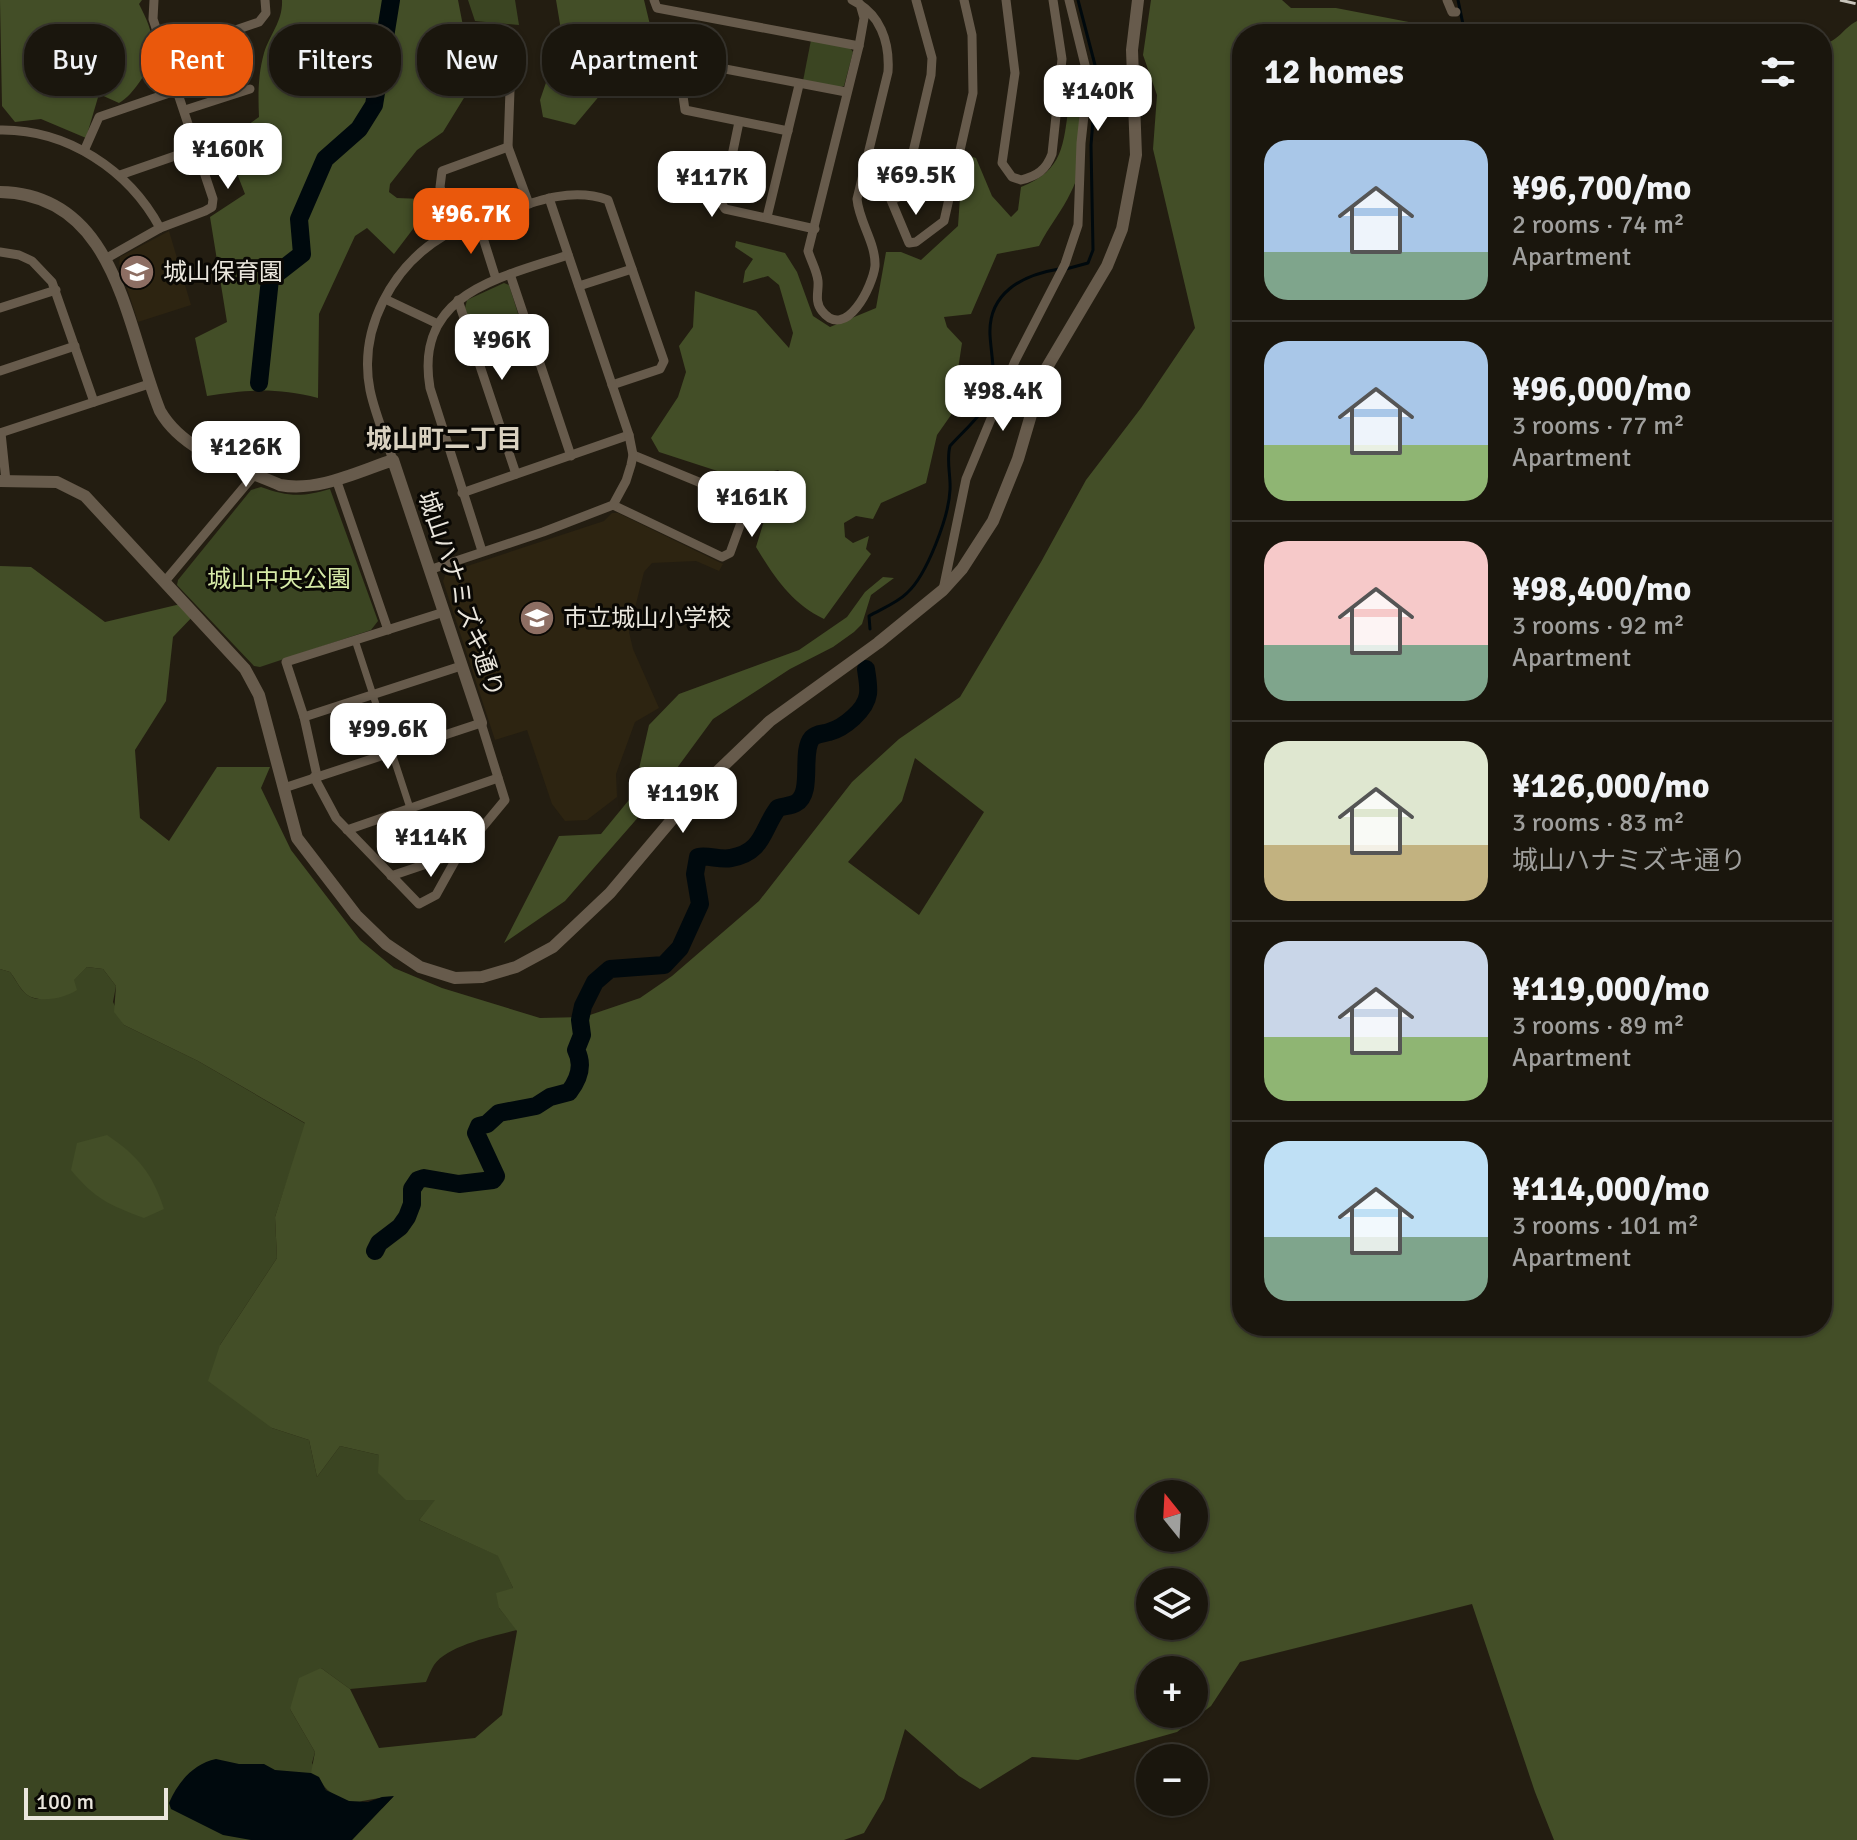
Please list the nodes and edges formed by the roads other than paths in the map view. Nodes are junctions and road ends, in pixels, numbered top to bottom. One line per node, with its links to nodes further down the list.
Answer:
1 (154, 0): 13 (street)
2 (265, 0): 14 (street)
3 (654, 0): 15 (street)
4 (916, 0): 32 (street)
5 (964, 0): 30 (street)
6 (1006, 0): 7 (street)
7 (1053, 0)
8 (1069, 0): 71 (street)
9 (1138, 0): 71 (street)
10 (1447, 0): 12 (street)
11 (856, 2): 15 (street); 39 (street)
12 (1456, 12)
13 (155, 24)
14 (253, 24)
15 (859, 46): 17 (street)
16 (799, 85): 17 (street); 23 (street); 25 (street)
17 (846, 92): 39 (street)
18 (160, 96): 28 (street)
19 (180, 96): 22 (street)
20 (228, 96): 22 (street)
21 (510, 96): 26 (street)
22 (185, 110): 27 (street)
23 (739, 122): 25 (street); 35 (street)
24 (0, 130): 28 (street)
25 (788, 131): 35 (street)
26 (508, 147): 34 (street); 38 (street)
27 (198, 148): 29 (street); 37 (street)
28 (84, 151): 29 (street)
29 (120, 175): 37 (street)
30 (953, 175): 32 (street); 32 (street)
31 (0, 192): 42 (street)
32 (907, 194)
33 (549, 198): 34 (street); 41 (street); 43 (street)
34 (529, 204): 36 (street)
35 (767, 217): 39 (street)
36 (478, 222): 38 (street); 45 (street)
37 (160, 228): 42 (street)
38 (455, 229): 48 (street)
39 (815, 229)
40 (0, 252): 47 (street)
41 (568, 255): 44 (street); 46 (street)
42 (107, 258): 54 (street)
43 (632, 269): 46 (street); 55 (street)
44 (510, 274): 45 (street); 60 (street)
45 (496, 279): 49 (street)
46 (579, 286): 55 (street)
47 (56, 290): 50 (street); 52 (street)
48 (385, 299): 51 (street); 61 (street)
49 (458, 300): 51 (street); 63 (street)
50 (0, 308)
51 (438, 324): 66 (street)
52 (75, 346): 53 (street); 56 (street)
53 (0, 371)
54 (149, 384): 56 (street); 62 (street)
55 (612, 385): 58 (street)
56 (94, 402): 57 (street)
57 (0, 432): 65 (street)
58 (629, 435): 59 (street); 60 (street)
59 (633, 455): 67 (street); 67 (street)
60 (571, 456): 63 (street)
61 (393, 460): 64 (street); 69 (street, 城山ハナミズキ通り)
62 (255, 474): 64 (street); 70 (street)
63 (516, 474): 66 (street)
64 (336, 479): 73 (street)
65 (3, 481): 70 (street)
66 (462, 493): 68 (street)
67 (613, 505): 68 (street)
68 (482, 551): 69 (street)
69 (429, 570): 72 (street, 城山ハナミズキ通り)
70 (166, 580): 82 (street)
71 (943, 590): 82 (street)
72 (444, 612): 73 (street); 75 (street, 城山ハナミズキ通り)
73 (388, 630): 74 (street)
74 (355, 640): 76 (street); 77 (street)
75 (461, 666): 76 (street); 78 (street, 城山ハナミズキ通り)
76 (372, 695): 77 (street); 79 (street)
77 (304, 717): 80 (street)
78 (481, 723): 79 (street); 81 (street)
79 (392, 752): 80 (street); 83 (street)
80 (316, 777): 82 (street); 84 (street)
81 (498, 778): 83 (street); 85 (street)
82 (284, 788)
83 (410, 808): 84 (street)
84 (347, 830): 86 (street)
85 (462, 852): 86 (street); 86 (street)
86 (391, 876)

